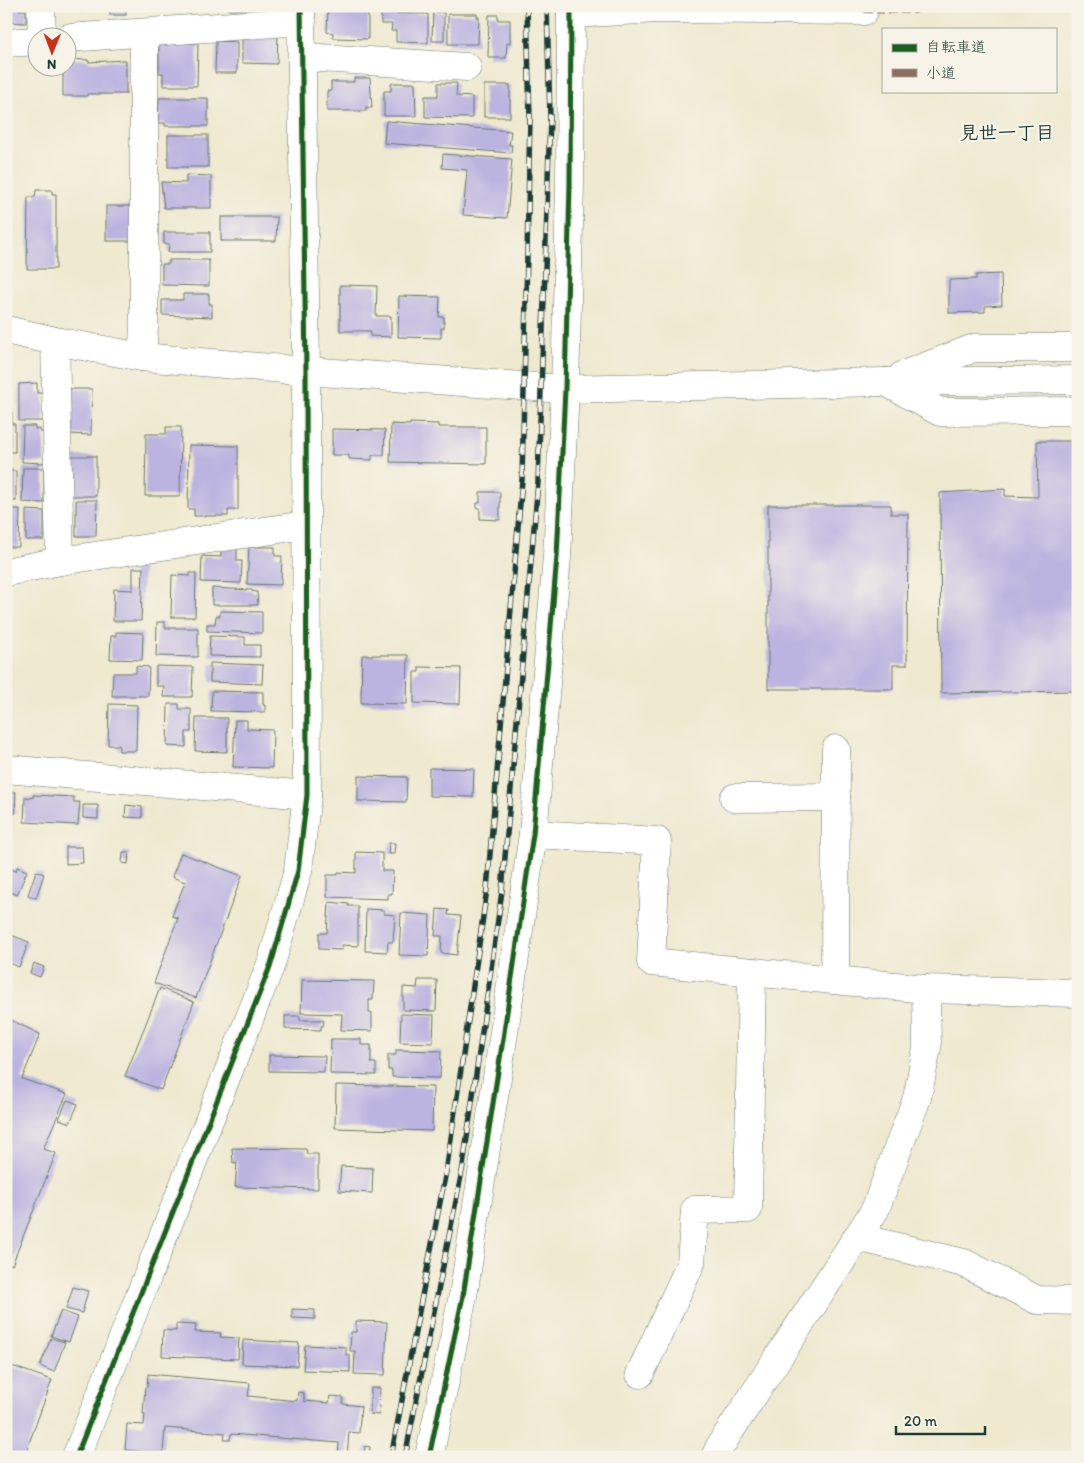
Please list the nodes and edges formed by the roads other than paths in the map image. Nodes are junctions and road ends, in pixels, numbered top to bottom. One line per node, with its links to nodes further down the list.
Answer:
1 (41, 6): 5 (street)
2 (571, 10): 3 (street); 19 (street)
3 (864, 11)
4 (302, 14): 6 (street); 10 (street)
5 (42, 28)
6 (144, 33): 7 (street); 15 (street)
7 (78, 37)
8 (28, 41): 9 (street)
9 (6, 43)
10 (302, 57): 11 (street); 16 (street)
11 (467, 67)
12 (6, 330): 13 (street)
13 (56, 341): 15 (street); 22 (street)
14 (1078, 348): 18 (street)
15 (142, 357): 16 (street)
16 (306, 371): 19 (street); 21 (street)
17 (1078, 380): 18 (street)
18 (885, 382): 19 (street); 20 (street)
19 (565, 389): 29 (street)
20 (1078, 411)
21 (306, 525): 22 (street); 26 (street)
22 (60, 561): 23 (street)
23 (6, 572)
24 (836, 749): 27 (street)
25 (6, 769): 26 (street)
26 (307, 796): 37 (street)
27 (836, 797): 28 (street); 31 (street)
28 (734, 798)
29 (533, 834): 30 (street); 38 (street)
30 (752, 972): 31 (street); 36 (street)
31 (835, 980): 32 (street)
32 (926, 989): 33 (street); 34 (street)
33 (1078, 993)
34 (858, 1237): 35 (street); 39 (street)
35 (1078, 1301)
36 (640, 1374)
37 (76, 1457)
38 (429, 1457)
39 (714, 1457)

